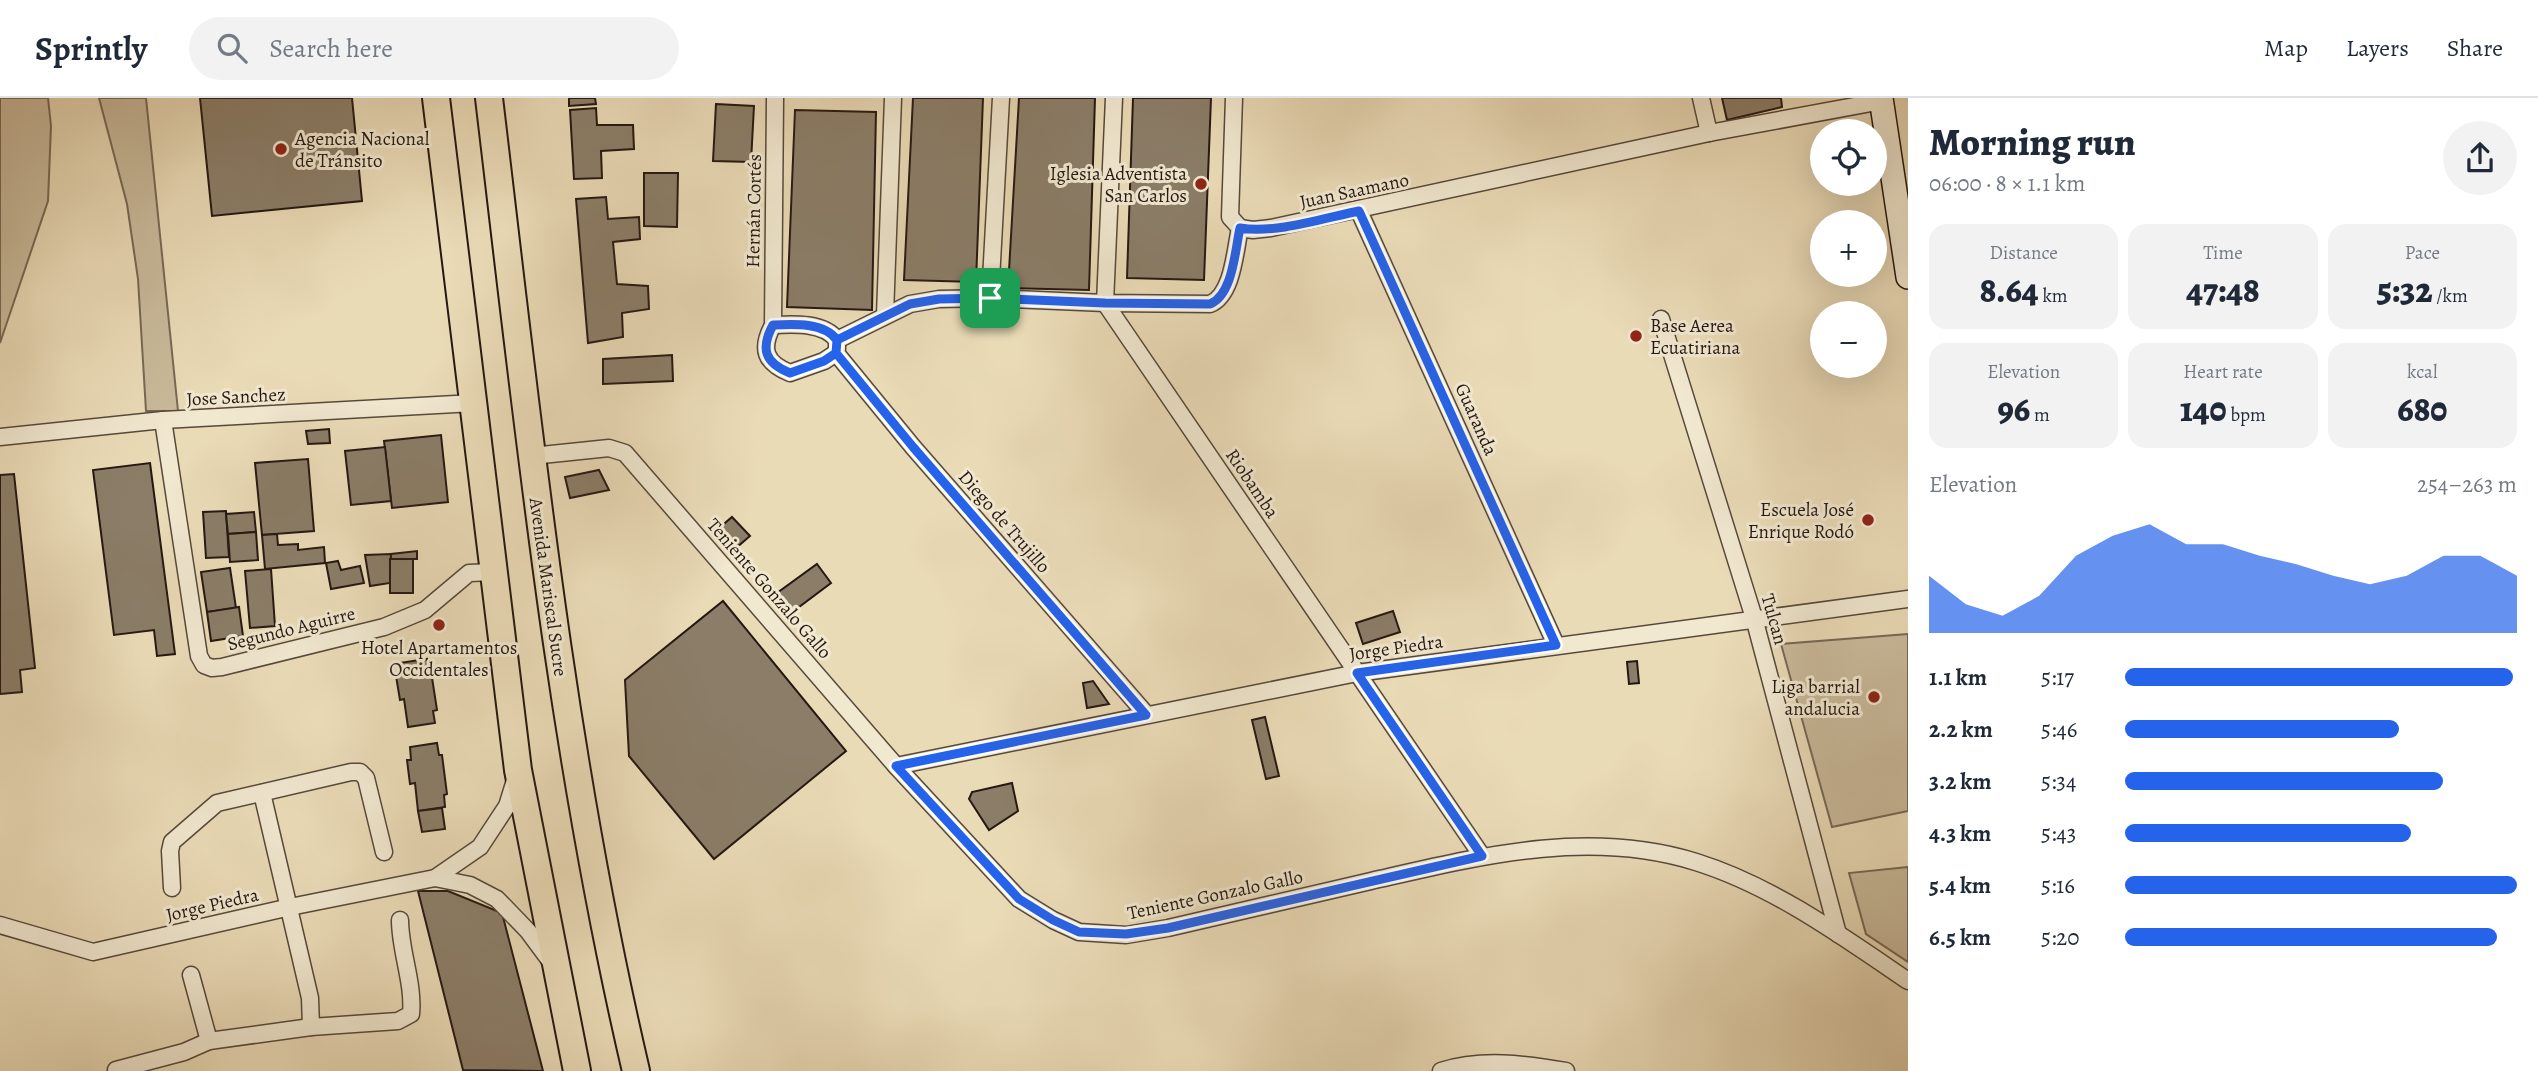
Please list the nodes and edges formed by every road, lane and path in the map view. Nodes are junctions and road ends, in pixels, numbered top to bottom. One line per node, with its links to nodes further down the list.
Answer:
1 (436, 98): 20 (main road)
2 (489, 98): 23 (main road, Avenida Mariscal Sucre)
3 (775, 98): 18 (street, Hernán Cortés)
4 (893, 98): 16 (street)
5 (1001, 98): 14 (street)
6 (1114, 98): 15 (street)
7 (1234, 98): 12 (street)
8 (1700, 98): 10 (street)
9 (1882, 100): 10 (street, Juan Saamano); 13 (main road)
10 (1709, 133): 11 (street, Juan Saamano)
11 (1359, 211): 12 (street, Juan Saamano); 27 (street, Guaranda)
12 (1240, 228): 15 (street)
13 (1908, 277)
14 (990, 298): 15 (street); 16 (street)
15 (1105, 303): 28 (street, Riobamba)
16 (885, 315): 19 (street)
17 (1661, 320): 26 (street, Tulcan)
18 (773, 325): 19 (street); 19 (street)
19 (837, 346): 29 (street, Diego de Trujillo)
20 (474, 403): 21 (street, Jose Sanchez); 24 (main road)
21 (163, 420): 22 (street, Jose Sanchez); 24 (street, Segundo Aguirre)
22 (0, 437)
23 (532, 456): 30 (street, Teniente Gonzalo Gallo); 49 (main road, Avenida Mariscal Sucre)
24 (494, 572): 31 (main road)
25 (1908, 599): 26 (street, Jorge Piedra)
26 (1754, 618): 27 (street, Jorge Piedra); 40 (street, Tulcan)
27 (1556, 645): 28 (street, Jorge Piedra)
28 (1357, 673): 29 (street, Jorge Piedra); 34 (street, Riobamba)
29 (1146, 715): 30 (street, Jorge Piedra)
30 (896, 766): 34 (street, Teniente Gonzalo Gallo)
31 (518, 770): 35 (street, Jorge Piedra); 41 (main road)
32 (262, 793): 33 (street); 36 (street); 37 (street)
33 (384, 852)
34 (1482, 856): 40 (street, Teniente Gonzalo Gallo)
35 (435, 878): 37 (street, Jorge Piedra); 41 (street, Jorge Piedra)
36 (172, 888)
37 (290, 907): 39 (street, Jorge Piedra); 44 (street)
38 (400, 920): 44 (street)
39 (0, 925)
40 (1838, 934): 43 (street, Teniente Gonzalo Gallo)
41 (558, 972): 48 (main road)
42 (191, 975): 45 (street)
43 (1908, 981)
44 (311, 1027): 45 (street)
45 (209, 1041): 47 (street)
46 (1470, 1067): 50 (street); 51 (street)
47 (116, 1070)
48 (577, 1071)
49 (636, 1071)
50 (1441, 1071)
51 (1566, 1071)

